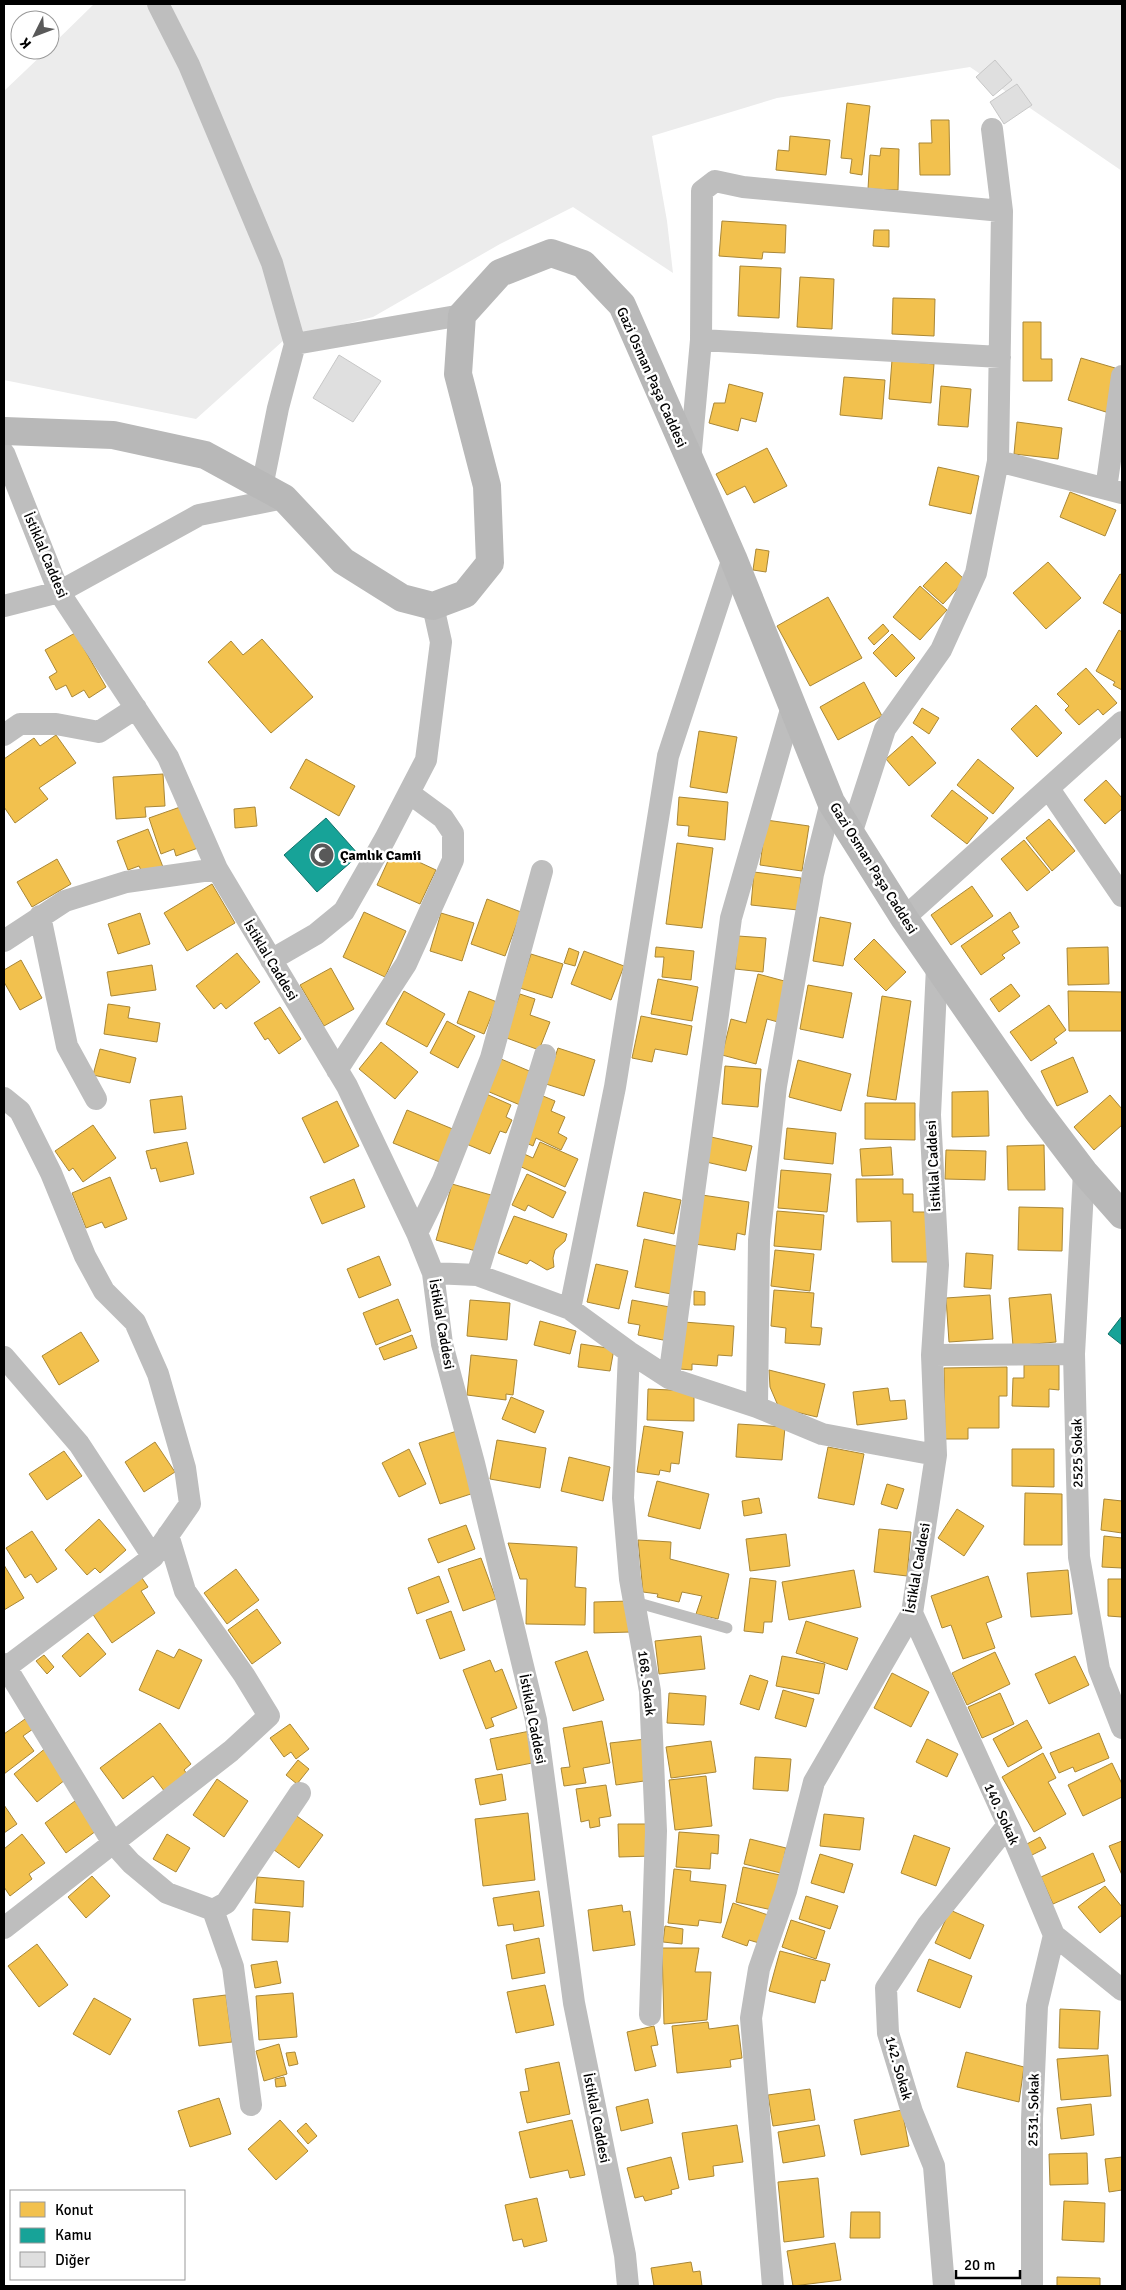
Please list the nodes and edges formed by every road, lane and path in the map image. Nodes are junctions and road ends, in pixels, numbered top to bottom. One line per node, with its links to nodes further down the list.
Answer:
1 (158, 4): 6 (street)
2 (992, 129): 3 (street)
3 (1002, 211): 5 (street); 7 (street)
4 (462, 316): 6 (street); 11 (street, Gazi Osman Paşa Caddesi); 18 (street)
5 (701, 340): 7 (street); 11 (street)
6 (295, 344): 14 (street)
7 (1000, 357): 12 (street)
8 (1122, 376): 13 (street)
9 (4, 431): 14 (street)
10 (4, 453): 16 (street, İstiklal Caddesi)
11 (690, 461): 15 (street, Gazi Osman Paşa Caddesi)
12 (998, 461): 13 (street); 26 (street)
13 (1114, 491)
14 (273, 493): 16 (street); 18 (street)
15 (733, 558): 19 (street, Gazi Osman Paşa Caddesi); 44 (street)
16 (59, 592): 17 (street); 20 (street, İstiklal Caddesi)
17 (4, 606)
18 (433, 606): 24 (street)
19 (792, 706): 25 (street, Gazi Osman Paşa Caddesi); 49 (street)
20 (136, 708): 22 (street); 27 (street, İstiklal Caddesi)
21 (1122, 722): 23 (street)
22 (4, 735)
23 (1049, 789): 29 (street); 31 (street)
24 (408, 794): 33 (street); 36 (street)
25 (831, 802): 26 (street, Gazi Osman Paşa Caddesi); 50 (street)
26 (851, 834): 31 (street, Gazi Osman Paşa Caddesi)
27 (217, 869): 30 (street); 33 (street, İstiklal Caddesi)
28 (542, 871): 41 (street)
29 (1122, 896)
30 (40, 916): 32 (street); 38 (street)
31 (904, 918): 34 (street, Gazi Osman Paşa Caddesi)
32 (4, 941)
33 (271, 960): 36 (street, İstiklal Caddesi)
34 (937, 967): 39 (street, Gazi Osman Paşa Caddesi); 47 (street, İstiklal Caddesi)
35 (544, 1055): 43 (street)
36 (337, 1070): 41 (street, İstiklal Caddesi)
37 (4, 1098): 52 (street)
38 (96, 1099)
39 (1084, 1172): 40 (street, Gazi Osman Paşa Caddesi); 46 (street, 2525 Sokak)
40 (1122, 1215)
41 (417, 1233): 42 (street, İstiklal Caddesi)
42 (433, 1273): 43 (street); 68 (street, İstiklal Caddesi)
43 (477, 1275): 44 (street)
44 (570, 1309): 45 (street)
45 (629, 1352): 49 (street); 54 (street, 168. Sokak)
46 (1074, 1354): 47 (street); 58 (street, 2525 Sokak)
47 (932, 1355): 51 (street, İstiklal Caddesi)
48 (4, 1357): 53 (street)
49 (669, 1378): 50 (street)
50 (757, 1407): 51 (street)
51 (936, 1455): 55 (street, İstiklal Caddesi)
52 (168, 1535): 53 (street); 61 (street)
53 (153, 1557): 57 (street)
54 (634, 1602): 56 (lane); 66 (street, 168. Sokak)
55 (912, 1613): 60 (street, 140. Sokak); 69 (street, İstiklal Caddesi)
56 (727, 1628)
57 (5, 1666): 61 (street)
58 (1122, 1728)
59 (300, 1793): 62 (street)
60 (1008, 1825): 64 (street, 140. Sokak); 70 (street, 142. Sokak)
61 (114, 1843): 62 (street); 63 (street)
62 (213, 1910): 67 (street)
63 (4, 1928)
64 (1054, 1935): 65 (street, 140. Sokak); 71 (street, 2531. Sokak)
65 (1122, 1990)
66 (650, 2015)
67 (250, 2104)
68 (628, 2286)
69 (773, 2286)
70 (944, 2286)
71 (1032, 2286)

